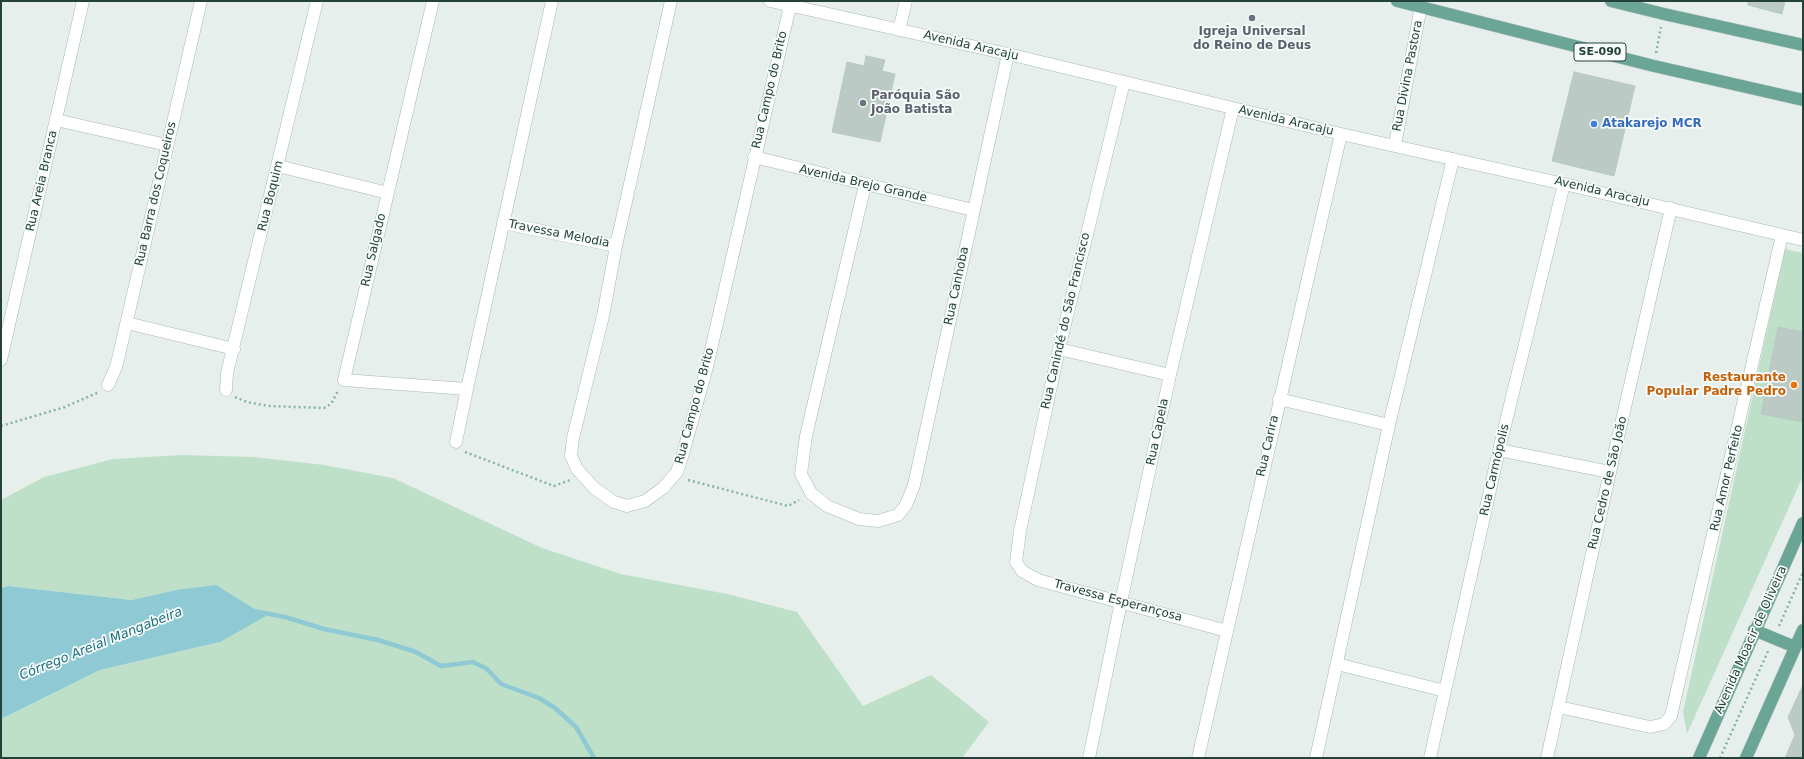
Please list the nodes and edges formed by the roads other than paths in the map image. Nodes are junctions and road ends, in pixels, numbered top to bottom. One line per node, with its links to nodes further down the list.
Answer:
1 (83, 1): 20 (street, Rua Areia Branca)
2 (201, 1): 22 (street, Rua Barra dos Coqueiros)
3 (318, 1): 26 (street, Rua Boquim)
4 (433, 1): 29 (street, Rua Salgado)
5 (552, 1): 32 (street)
6 (671, 1): 35 (street, Rua Campo do Brito)
7 (770, 1): 12 (street, Avenida Aracaju)
8 (906, 1): 14 (street)
9 (1397, 1): 13 (main road, SE-090)
10 (1440, 1): 13 (main road)
11 (1611, 1): 15 (main road)
12 (790, 6): 14 (street, Avenida Aracaju); 24 (street, Rua Campo do Brito)
13 (1423, 7): 18 (main road, SE-090); 23 (street, Rua Divina Pastora)
14 (899, 30): 16 (street, Avenida Aracaju)
15 (1803, 45)
16 (1008, 54): 17 (street, Avenida Aracaju); 31 (street, Rua Canhoba)
17 (1124, 82): 19 (street, Avenida Aracaju); 38 (street, Rua Canindé do São Francisco)
18 (1803, 100)
19 (1233, 108): 21 (street, Avenida Aracaju); 40 (street, Rua Capela)
20 (56, 120): 22 (street); 39 (street, Rua Areia Branca)
21 (1341, 134): 23 (street, Avenida Aracaju); 44 (street, Rua Carira)
22 (167, 145): 36 (street, Rua Barra dos Coqueiros)
23 (1395, 146): 25 (street, Avenida Aracaju)
24 (754, 157): 27 (street, Avenida Brejo Grande); 35 (street, Rua Campo do Brito)
25 (1453, 159): 28 (street, Avenida Aracaju); 45 (street)
26 (278, 166): 29 (street); 37 (street, Rua Boquim)
27 (865, 184): 31 (street, Avenida Brejo Grande); 31 (street, Rua Canhoba)
28 (1564, 184): 30 (street, Avenida Aracaju); 47 (street, Rua Carmópolis)
29 (388, 193): 42 (street, Rua Salgado)
30 (1671, 208): 33 (street, Avenida Aracaju); 48 (street, Rua Cedro de São João)
31 (973, 210)
32 (503, 223): 35 (street, Travessa Melodia); 42 (street)
33 (1782, 235): 34 (street, Avenida Aracaju); 58 (street, Rua Amor Perfeito)
34 (1803, 240)
35 (616, 246)
36 (127, 323): 37 (street); 41 (street, Rua Barra dos Coqueiros)
37 (234, 349): 43 (street, Rua Boquim)
38 (1059, 349): 40 (street); 50 (street, Rua Canindé do São Francisco)
39 (1, 360)
40 (1170, 375): 51 (street, Rua Capela)
41 (108, 385)
42 (467, 389): 46 (street)
43 (226, 390)
44 (1279, 399): 45 (street); 52 (street, Rua Carira)
45 (1389, 425): 56 (street)
46 (456, 442)
47 (1499, 450): 48 (street); 57 (street, Rua Carmópolis)
48 (1610, 472): 58 (street, Rua Cedro de São João)
49 (1803, 523): 53 (main road, Avenida Moacir de Oliveira)
50 (1016, 562): 51 (street, Travessa Esperançosa)
51 (1121, 602): 52 (street, Travessa Esperançosa); 59 (street, Rua Capela)
52 (1227, 630): 60 (street, Rua Carira)
53 (1754, 630): 55 (main road); 64 (main road, Avenida Moacir de Oliveira)
54 (1803, 630): 55 (main road)
55 (1795, 647): 65 (main road)
56 (1337, 664): 57 (street); 61 (street)
57 (1445, 691): 62 (street, Rua Carmópolis)
58 (1559, 707): 63 (street, Rua Cedro de São João)
59 (1089, 758)
60 (1198, 758)
61 (1316, 758)
62 (1430, 758)
63 (1547, 758)
64 (1699, 758)
65 (1746, 758)

